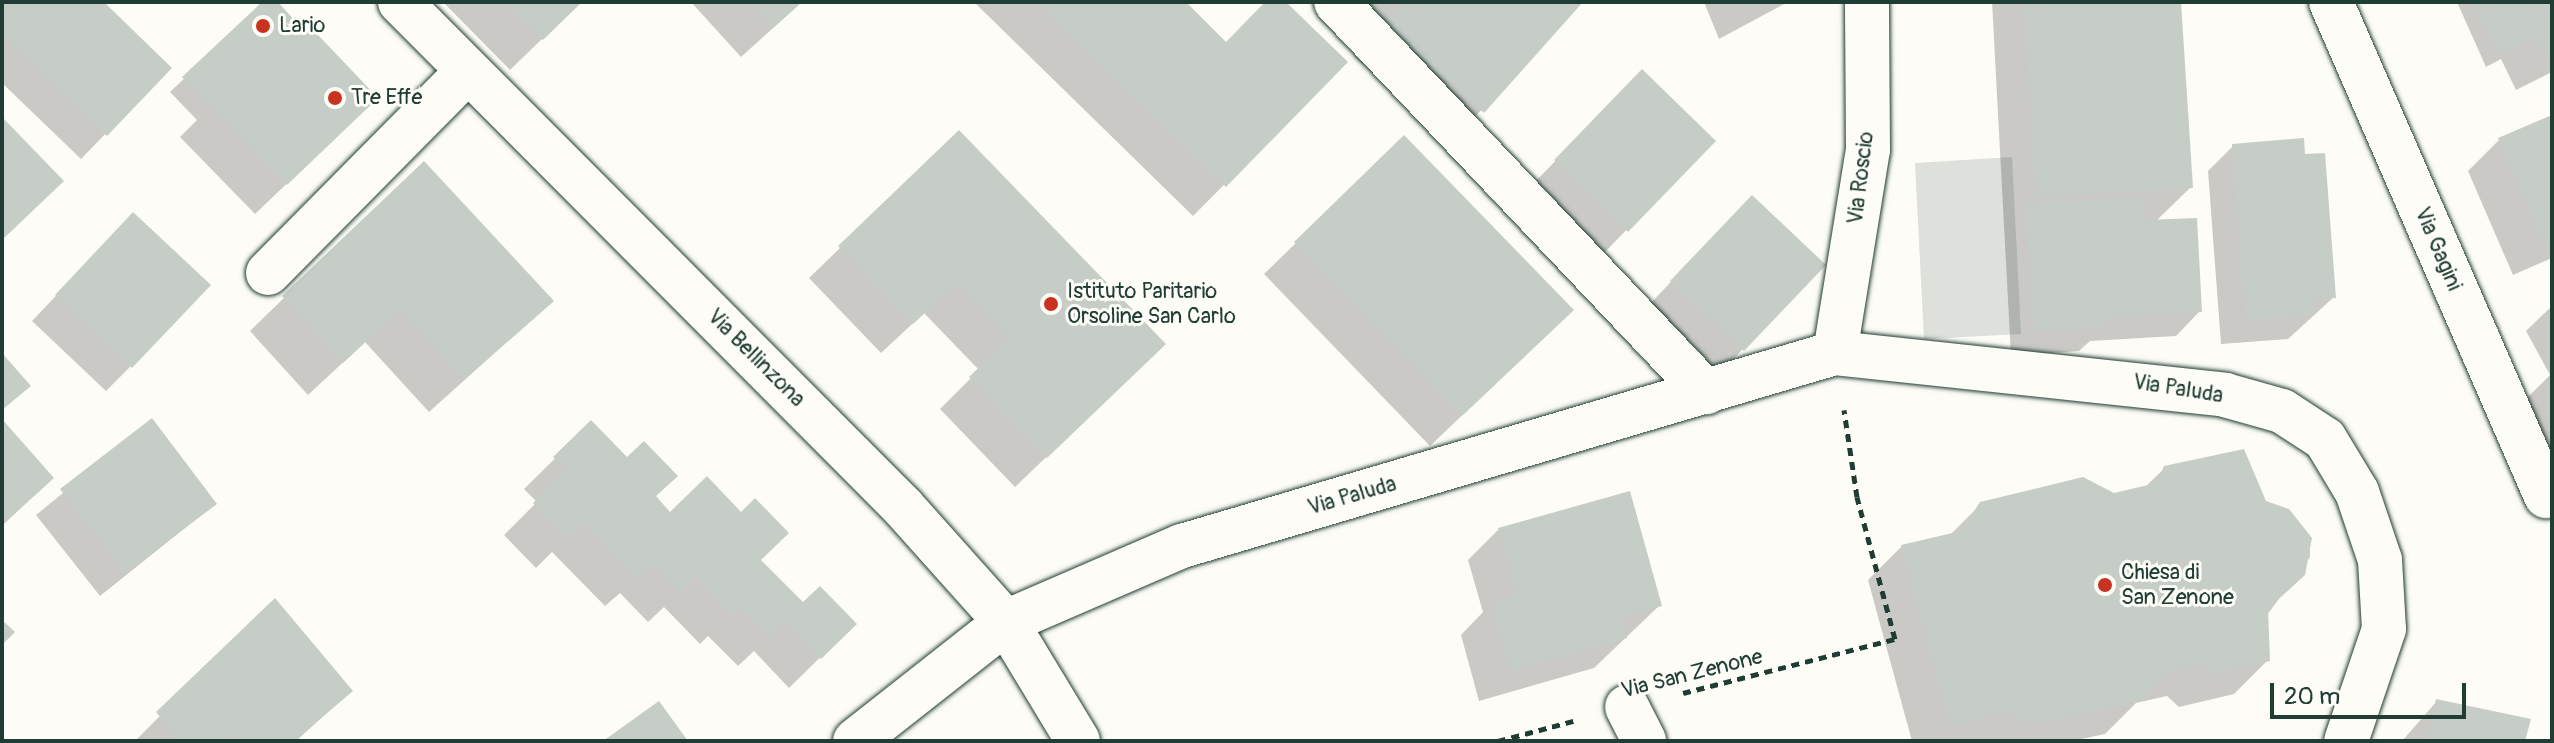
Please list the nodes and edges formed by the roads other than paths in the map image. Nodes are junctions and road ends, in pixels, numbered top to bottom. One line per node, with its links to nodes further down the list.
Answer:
1 (400, 2): 5 (street, Via Bellinzona)
2 (1336, 2): 8 (street)
3 (1867, 2): 7 (street, Via Roscio)
4 (2331, 2): 9 (street, Via Gagini)
5 (467, 72): 6 (street); 10 (street, Via Bellinzona)
6 (268, 273)
7 (1835, 353): 8 (street, Via Paluda); 13 (street, Via Paluda)
8 (1706, 392): 10 (street, Via Paluda)
9 (2546, 496)
10 (1006, 622): 11 (street, Via Paluda); 12 (street, Via Bellinzona)
11 (855, 741)
12 (1078, 741)
13 (2346, 741)

